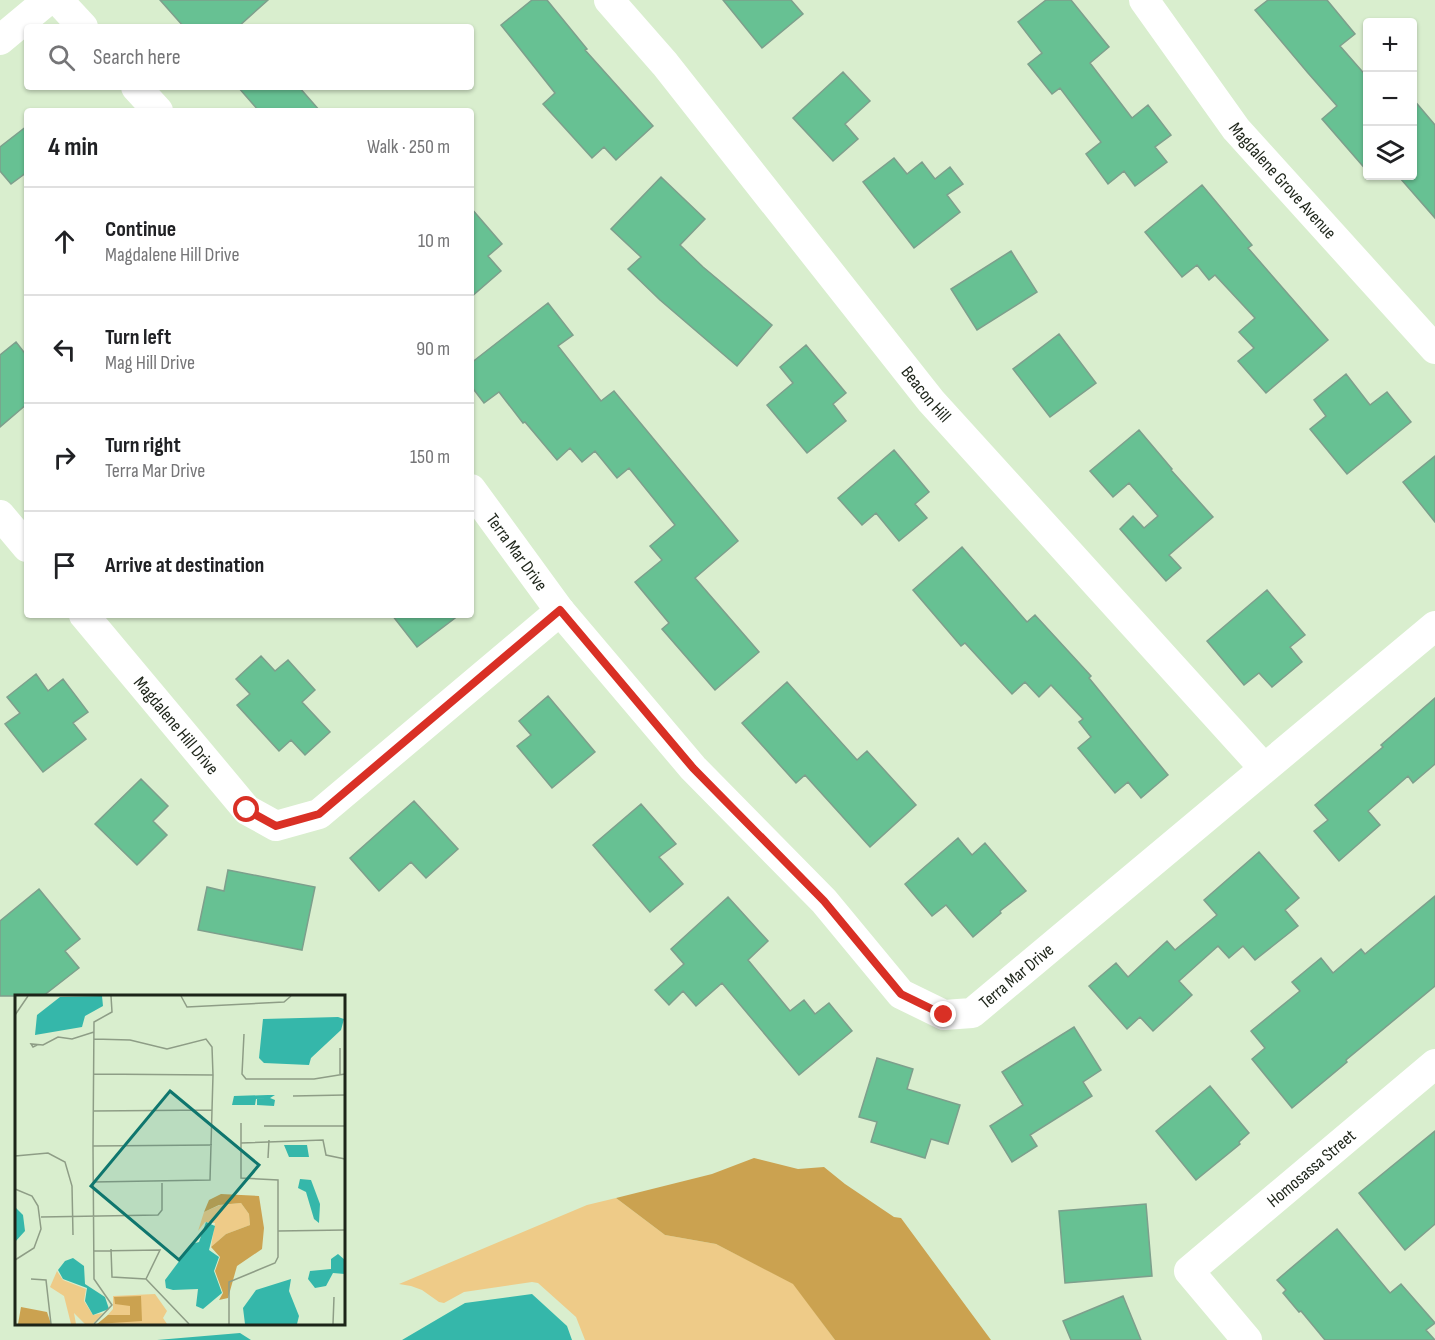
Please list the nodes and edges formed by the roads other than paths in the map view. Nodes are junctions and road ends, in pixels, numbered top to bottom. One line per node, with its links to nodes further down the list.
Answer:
1 (48, 0): 6 (street)
2 (58, 0): 5 (street)
3 (609, 0): 16 (street, Beacon Hill)
4 (1144, 0): 9 (street, Magdalene Grove Avenue)
5 (80, 24)
6 (0, 40)
7 (139, 90): 8 (street)
8 (155, 108)
9 (1435, 349)
10 (474, 493): 13 (street, Terra Mar Drive)
11 (0, 515): 12 (street)
12 (24, 543)
13 (560, 610): 14 (street, Magdalene Hill Drive); 16 (street, Terra Mar Drive)
14 (87, 618)
15 (1435, 626): 16 (street, Terra Mar Drive)
16 (1264, 768)
17 (1435, 1064): 18 (street, Homosassa Street)
18 (1247, 1340)

